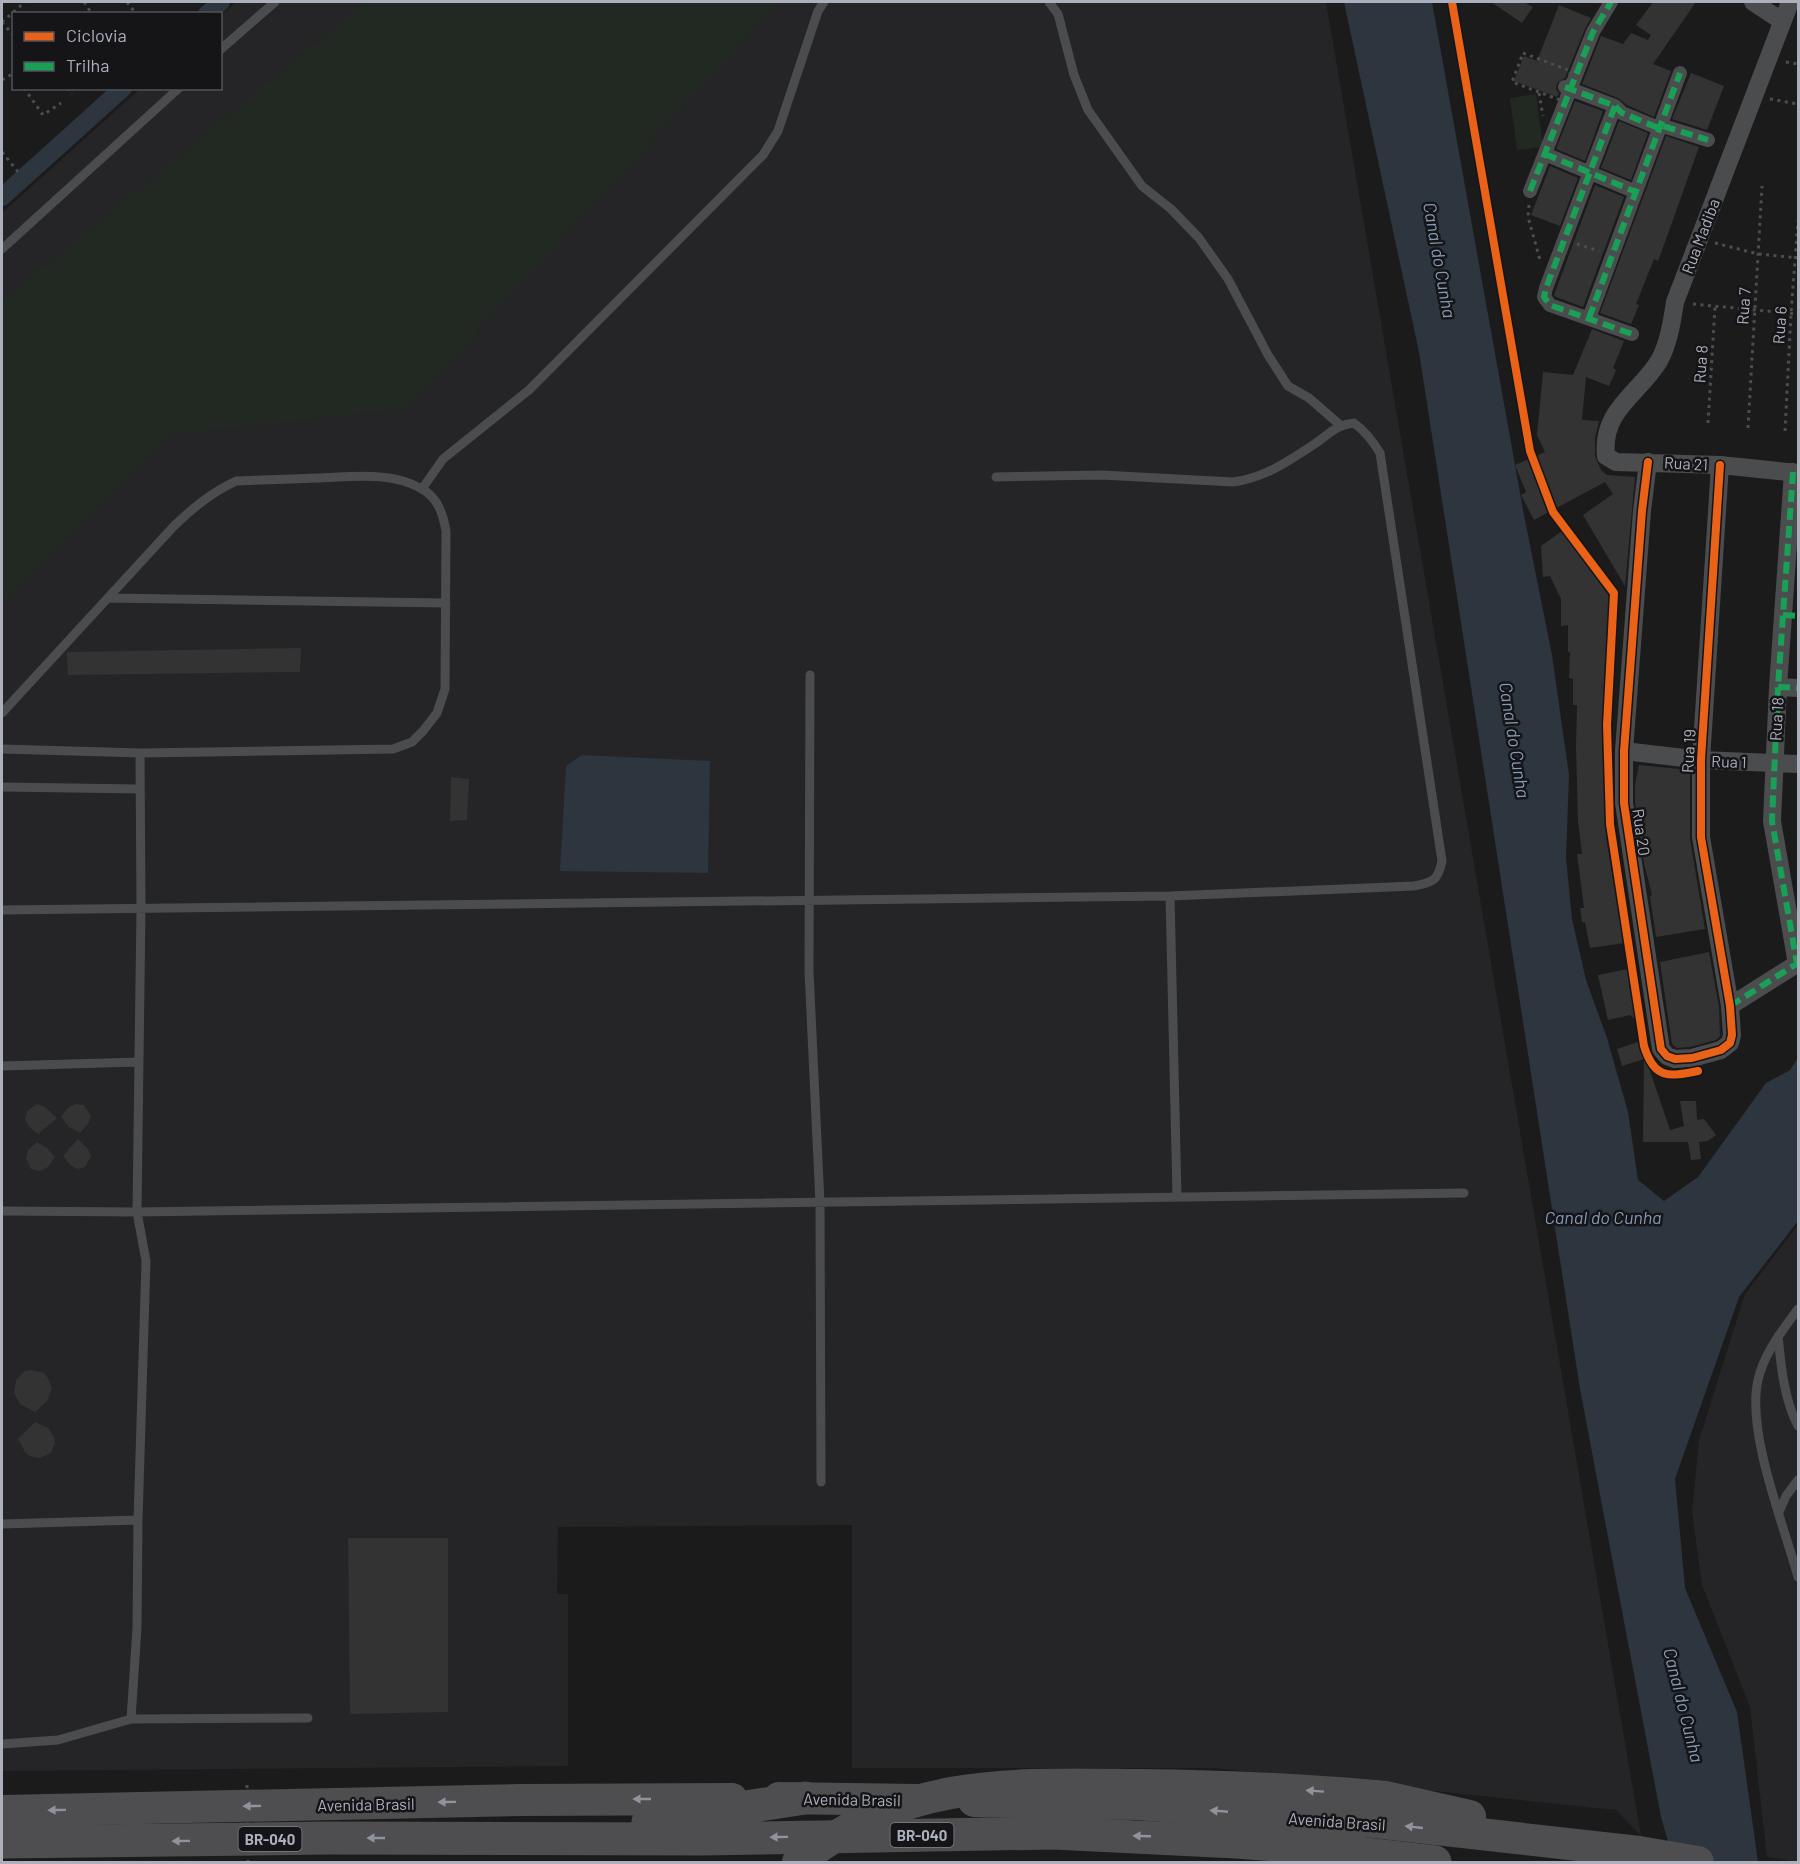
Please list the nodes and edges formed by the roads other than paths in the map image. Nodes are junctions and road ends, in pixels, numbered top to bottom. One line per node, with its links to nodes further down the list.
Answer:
1 (275, 2): 8 (lane)
2 (824, 2): 28 (lane)
3 (1049, 2): 22 (lane)
4 (1611, 2): 10 (street)
5 (1753, 2): 7 (street)
6 (1790, 2): 7 (street, Rua Madiba)
7 (1782, 21): 23 (street, Rua Madiba)
8 (222, 48)
9 (1680, 73): 13 (street)
10 (1568, 88): 12 (street); 15 (street)
11 (177, 90): 19 (lane)
12 (1615, 106): 13 (street); 16 (street)
13 (1660, 126): 14 (street); 18 (street)
14 (1708, 140)
15 (1545, 154): 16 (street); 17 (street)
16 (1590, 173): 18 (street); 20 (street)
17 (1530, 191)
18 (1636, 192): 20 (street)
19 (2, 249)
20 (1588, 318): 21 (street)
21 (1632, 334)
22 (1340, 425): 27 (lane); 45 (lane)
23 (1610, 460): 24 (street, Rua 21)
24 (1648, 462): 25 (street, Rua 21); 38 (street, Rua 20)
25 (1720, 465): 26 (street, Rua 21); 40 (street, Rua 19)
26 (1796, 472): 29 (street, Rua 18)
27 (996, 477)
28 (422, 489): 30 (lane); 31 (lane)
29 (1793, 540): 32 (street, Rua 18)
30 (108, 598): 31 (lane); 36 (lane)
31 (446, 603): 39 (lane)
32 (1791, 615): 34 (street, Rua 18)
33 (810, 675): 46 (lane)
34 (1778, 687): 35 (street); 41 (street, Rua 18)
35 (1798, 688)
36 (2, 713)
37 (2, 749): 39 (lane)
38 (1624, 751): 40 (street, Rua 1); 51 (street, Rua 20)
39 (140, 753): 44 (lane)
40 (1701, 760): 41 (street, Rua 1); 50 (street, Rua 19)
41 (1773, 763): 42 (street, Rua 1); 49 (street, Rua 18)
42 (1798, 764)
43 (2, 787): 44 (lane)
44 (140, 789): 47 (lane)
45 (1170, 896): 46 (lane); 55 (lane)
46 (809, 899): 47 (lane); 56 (lane)
47 (141, 907): 48 (lane); 52 (lane)
48 (2, 910)
49 (1798, 963): 50 (street)
50 (1730, 1006): 51 (street, Rua 19)
51 (1732, 1035)
52 (139, 1062): 53 (lane); 58 (lane)
53 (2, 1066)
54 (1464, 1193): 55 (lane)
55 (1177, 1196): 56 (lane)
56 (819, 1203): 58 (lane); 63 (lane)
57 (2, 1211): 58 (lane)
58 (137, 1212): 65 (lane)
59 (1798, 1309): 60 (lane)
60 (1778, 1336): 61 (lane); 64 (lane)
61 (1798, 1426)
62 (1798, 1480): 64 (lane)
63 (821, 1482)
64 (1779, 1512): 67 (lane)
65 (138, 1520): 66 (lane); 70 (lane)
66 (2, 1524)
67 (1794, 1548): 68 (lane)
68 (1798, 1577)
69 (309, 1718): 70 (lane)
70 (131, 1719): 71 (lane)
71 (2, 1744)
72 (805, 1798): 73 (highway, Avenida Brasil, one-way to 73); 74 (highway); 76 (highway, Avenida Brasil, one-way to 72)
73 (2, 1811)
74 (539, 1839): 75 (highway, Avenida Brasil / BR-040, one-way to 75); 78 (highway, Avenida Brasil / BR-040, one-way to 74)
75 (2, 1842)
76 (1605, 1848): 77 (highway, one-way to 77, bridge); 79 (highway, Avenida Brasil)
77 (798, 1863)
78 (1435, 1863)
79 (1698, 1863)

